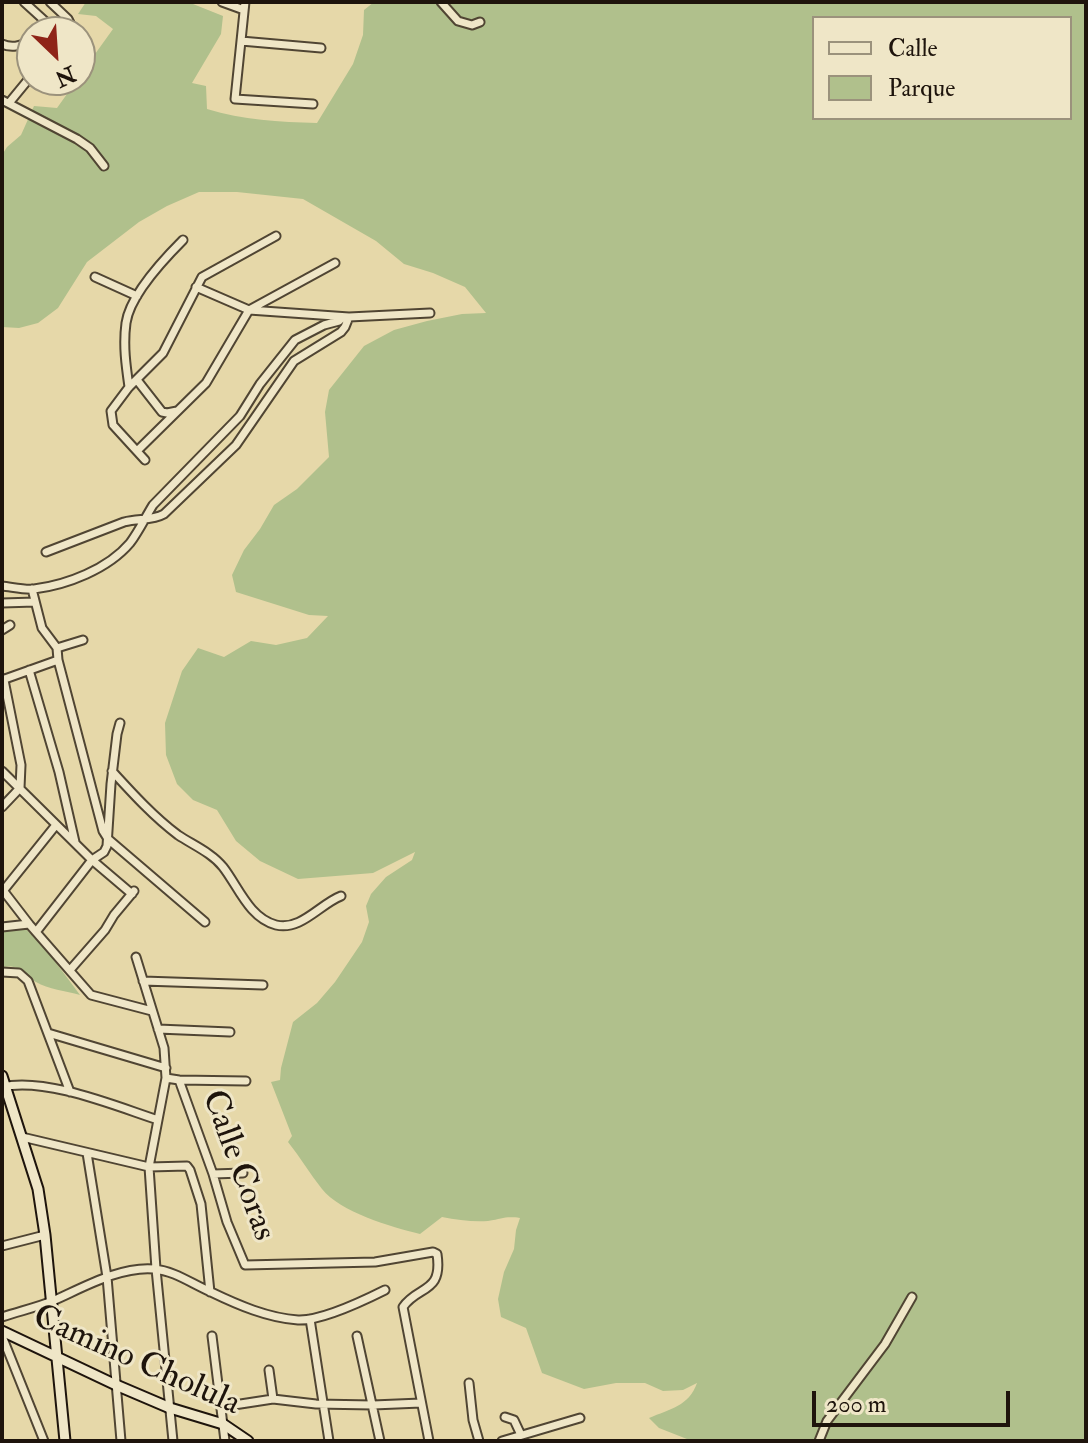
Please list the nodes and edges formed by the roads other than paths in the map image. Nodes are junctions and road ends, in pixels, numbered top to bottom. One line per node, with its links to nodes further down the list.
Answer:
1 (24, 2): 6 (street)
2 (50, 2): 7 (street)
3 (222, 2): 5 (street)
4 (441, 2): 8 (street)
5 (245, 6): 9 (street)
6 (38, 16)
7 (65, 16)
8 (480, 22)
9 (241, 41): 10 (street); 12 (street)
10 (321, 48)
11 (5, 102): 13 (street)
12 (313, 104)
13 (104, 166)
14 (276, 236): 18 (street)
15 (183, 240): 19 (street)
16 (335, 263): 20 (street)
17 (95, 277): 19 (street)
18 (196, 287): 20 (street); 23 (street)
19 (137, 296): 24 (street)
20 (249, 310): 22 (street); 25 (street)
21 (430, 313): 22 (street)
22 (346, 317): 27 (street); 29 (street)
23 (137, 380): 24 (street); 25 (street)
24 (129, 387): 26 (street)
25 (179, 411): 26 (street)
26 (137, 451): 28 (street)
27 (203, 456): 29 (street); 30 (street)
28 (145, 460)
29 (214, 465): 30 (street)
30 (143, 523): 31 (street); 33 (street)
31 (46, 552)
32 (2, 586): 33 (street)
33 (32, 589): 34 (street)
34 (35, 602): 35 (street); 39 (street)
35 (2, 603)
36 (10, 625): 37 (street)
37 (2, 630)
38 (83, 640): 39 (street)
39 (57, 648): 40 (street)
40 (58, 660): 41 (street); 49 (street)
41 (29, 670): 42 (street); 50 (street)
42 (3, 679): 46 (street)
43 (120, 723): 45 (street)
44 (2, 771): 46 (street)
45 (112, 771): 49 (street); 53 (street)
46 (20, 788): 47 (street); 48 (street)
47 (2, 807)
48 (56, 825): 50 (street); 52 (street)
49 (108, 839): 51 (street); 54 (street)
50 (75, 842): 51 (street)
51 (92, 860): 57 (street); 59 (street)
52 (2, 890): 55 (street)
53 (341, 896)
54 (205, 922)
55 (29, 924): 56 (street); 57 (street)
56 (2, 927)
57 (36, 932): 59 (street)
58 (136, 957): 61 (street, Calle Coras)
59 (70, 970): 63 (street)
60 (2, 972): 66 (street)
61 (143, 981): 62 (street); 63 (street, Calle Coras)
62 (263, 985)
63 (152, 1011): 64 (street, Calle Coras)
64 (158, 1029): 65 (street); 67 (street, Calle Coras)
65 (230, 1032)
66 (48, 1033): 67 (street); 72 (street)
67 (166, 1068): 68 (street, Calle Coras)
68 (166, 1078): 69 (street, Calle Coras); 73 (street)
69 (179, 1080): 70 (street); 78 (street, Calle Coras)
70 (246, 1081)
71 (3, 1083): 72 (street); 74 (main road)
72 (70, 1092): 73 (street)
73 (158, 1120): 76 (street)
74 (22, 1137): 75 (street); 79 (main road)
75 (87, 1153): 76 (street); 82 (street)
76 (149, 1167): 81 (street); 84 (street, Calle Coras)
77 (243, 1173): 78 (street)
78 (213, 1174): 97 (street, Calle Coras)
79 (45, 1235): 80 (street); 86 (main road)
80 (2, 1246)
81 (156, 1269): 82 (street); 84 (street); 101 (street)
82 (107, 1277): 86 (street); 95 (street)
83 (385, 1290): 88 (street)
84 (210, 1292): 88 (street)
85 (912, 1297): 117 (street)
86 (52, 1301): 87 (street); 92 (main road)
87 (2, 1317)
88 (310, 1319): 98 (street)
89 (2, 1334): 92 (main road, Camino Cholula); 106 (street)
90 (212, 1336): 100 (street)
91 (357, 1336): 99 (street)
92 (57, 1358): 95 (main road, Camino Cholula); 107 (main road)
93 (269, 1370): 96 (street)
94 (469, 1383): 115 (street)
95 (116, 1385): 101 (main road, Camino Cholula); 108 (street)
96 (273, 1399): 98 (street); 100 (street)
97 (421, 1403): 99 (street); 114 (street)
98 (324, 1404): 99 (street); 112 (street)
99 (373, 1405): 113 (street)
100 (221, 1407): 104 (street)
101 (170, 1408): 104 (main road, Camino Cholula); 109 (street)
102 (505, 1417): 105 (street)
103 (580, 1418): 105 (street)
104 (223, 1424): 110 (street); 111 (main road, Camino Cholula)
105 (521, 1435): 116 (street)
106 (44, 1441)
107 (65, 1441)
108 (121, 1441)
109 (173, 1441)
110 (225, 1441)
111 (248, 1441)
112 (329, 1441)
113 (380, 1441)
114 (429, 1441)
115 (479, 1441)
116 (502, 1441)
117 (819, 1441)

